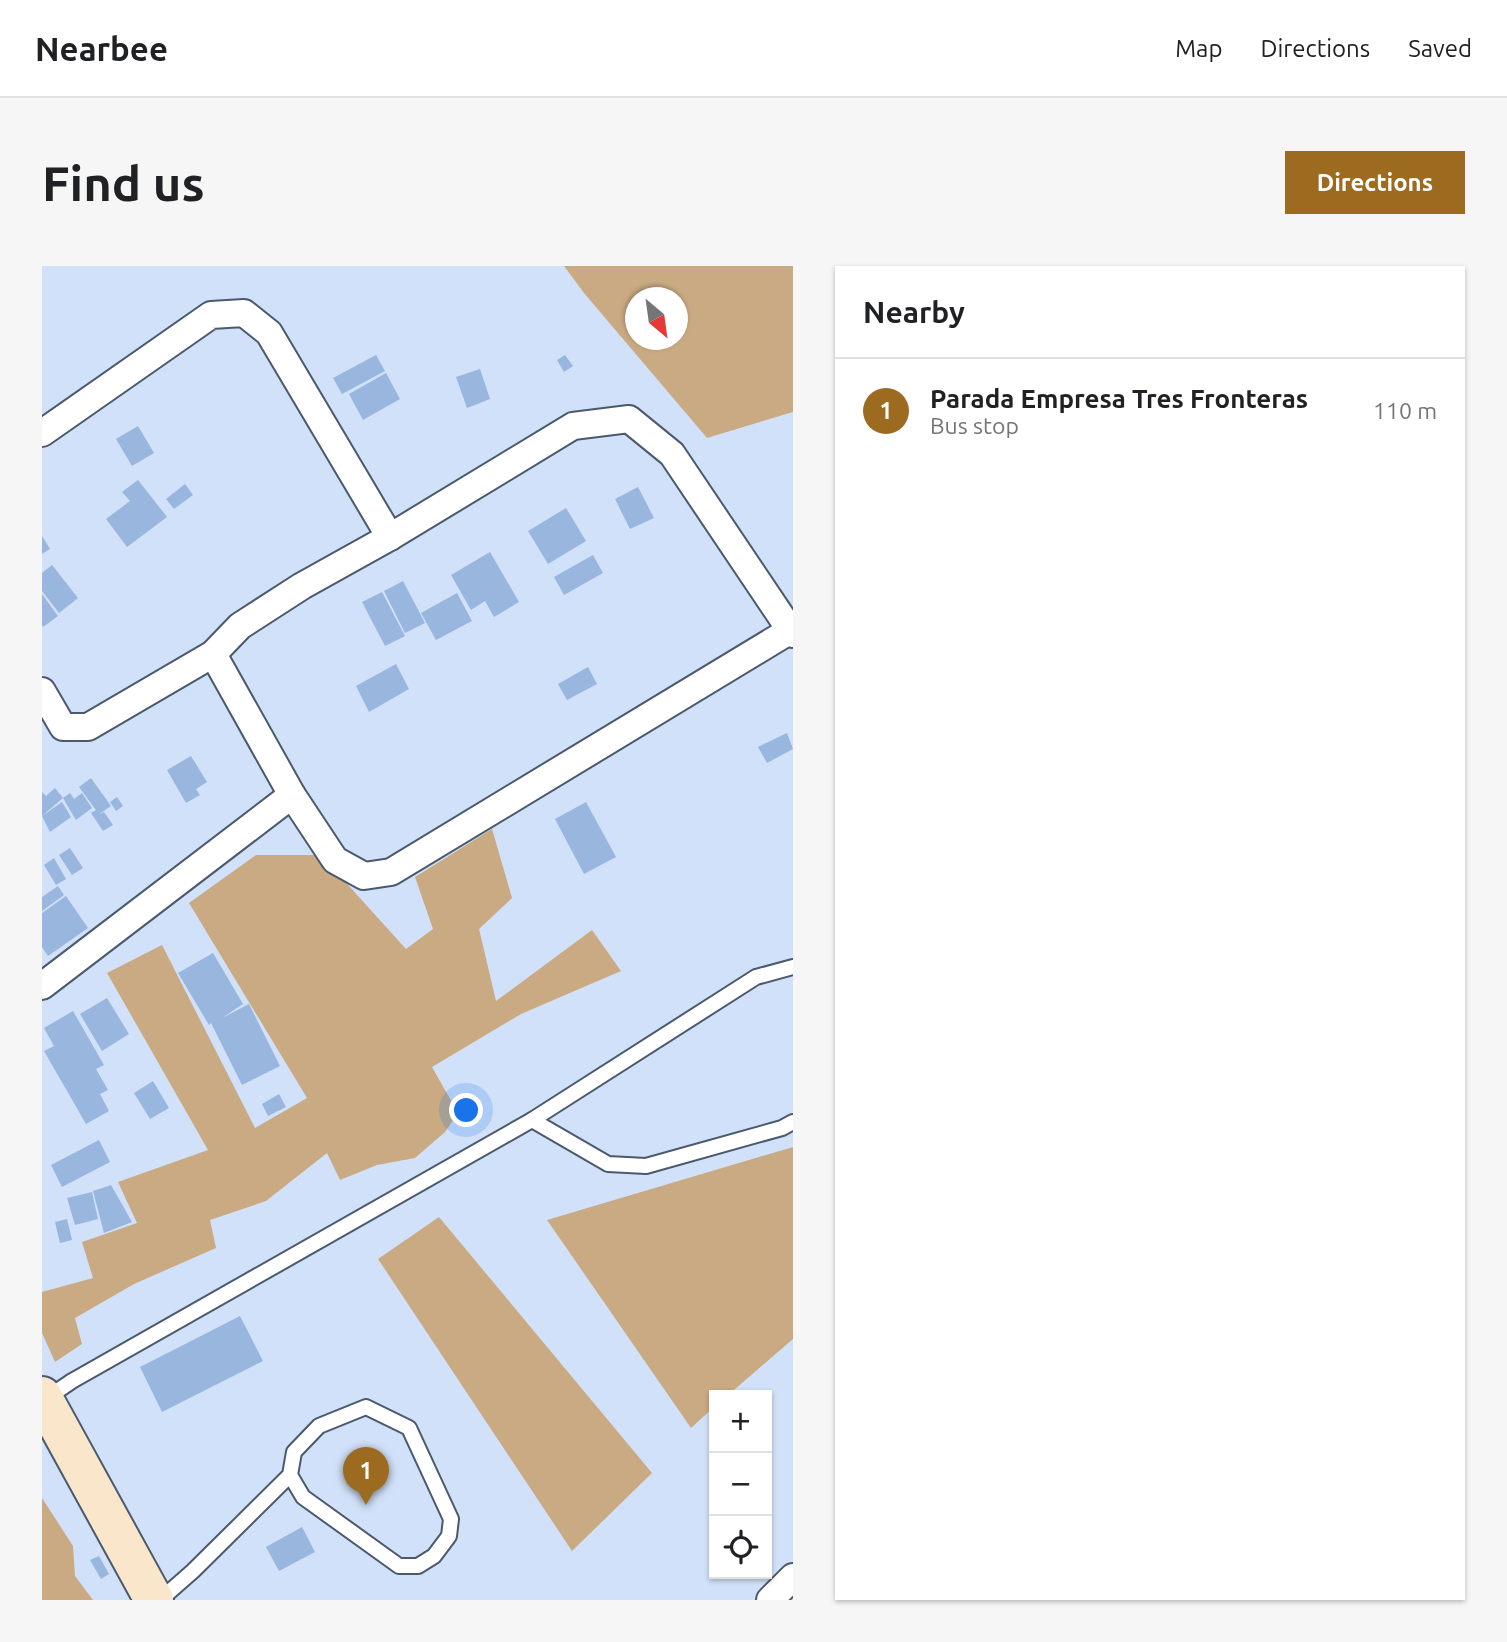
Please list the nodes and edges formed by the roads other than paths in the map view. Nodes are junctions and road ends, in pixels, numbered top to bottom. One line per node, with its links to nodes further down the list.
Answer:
1 (42, 433): 2 (street)
2 (390, 537): 3 (street); 4 (street)
3 (792, 632): 7 (street)
4 (213, 654): 6 (street); 7 (street)
5 (42, 691): 6 (street)
6 (52, 728)
7 (292, 795): 9 (street)
8 (793, 967): 10 (lane)
9 (42, 986)
10 (532, 1119): 11 (lane); 12 (lane)
11 (793, 1122)
12 (43, 1398): 15 (main road)
13 (290, 1475): 13 (lane); 16 (lane)
14 (793, 1577): 17 (street)
15 (154, 1600)
16 (160, 1600)
17 (770, 1600)

